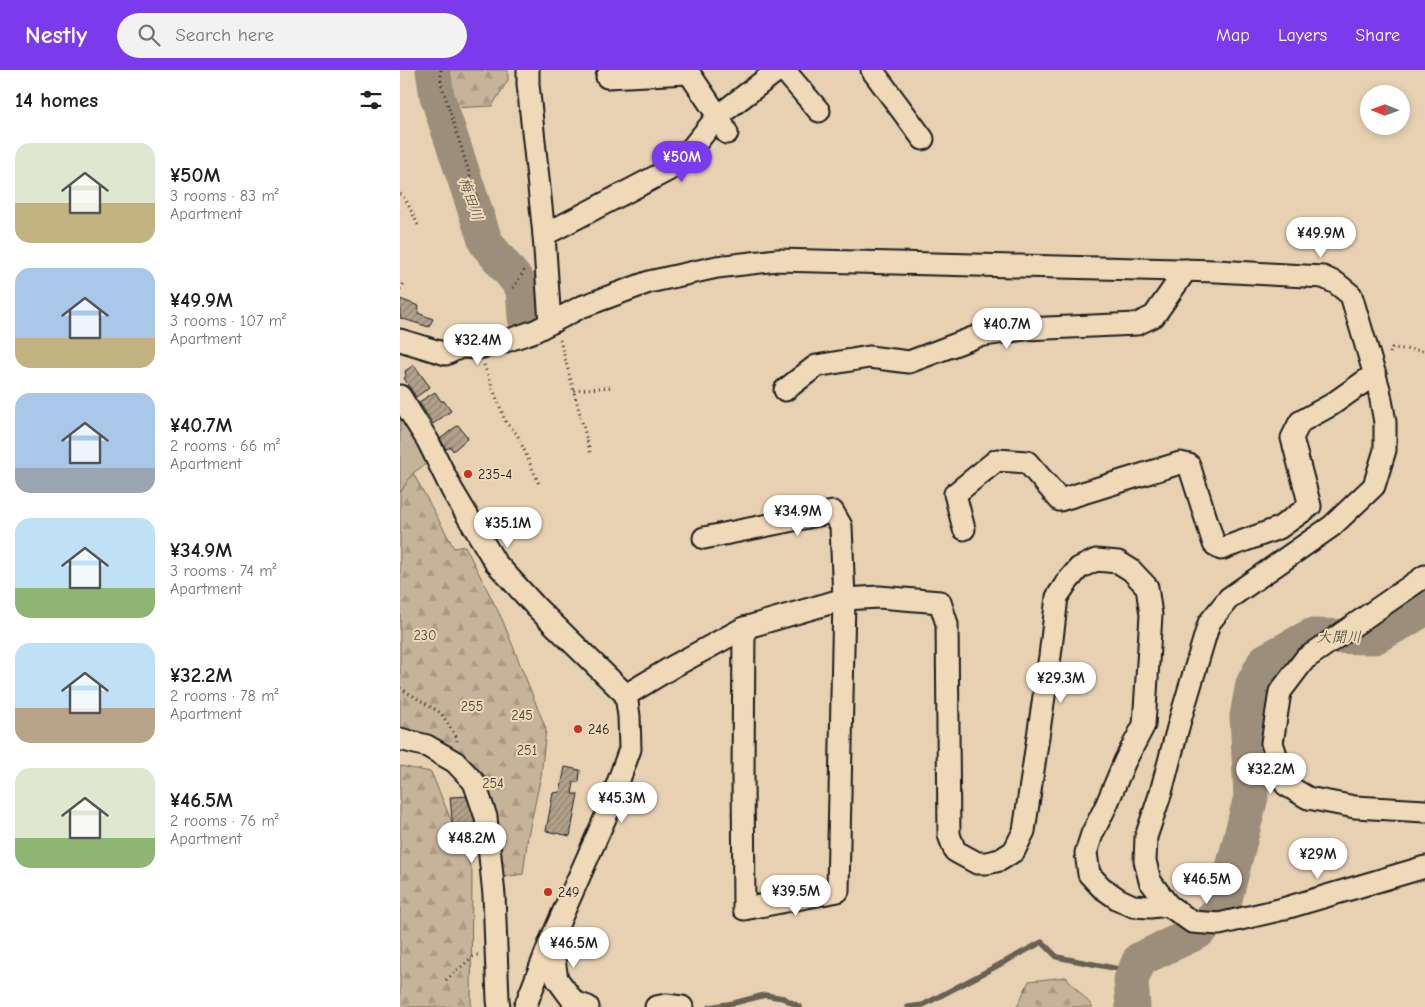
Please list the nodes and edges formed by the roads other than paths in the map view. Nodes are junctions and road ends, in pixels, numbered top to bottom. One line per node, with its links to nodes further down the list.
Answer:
1 (528, 70): 10 (street)
2 (778, 70): 8 (street)
3 (784, 70): 7 (street)
4 (872, 70): 9 (street)
5 (687, 71): 6 (street); 8 (street)
6 (607, 77)
7 (819, 112)
8 (723, 125): 10 (street)
9 (923, 139)
10 (544, 235): 12 (street)
11 (1186, 270): 12 (street); 14 (street); 15 (street)
12 (550, 323): 13 (street)
13 (404, 344)
14 (1375, 374): 17 (street); 26 (street)
15 (785, 390)
16 (400, 396): 22 (street)
17 (964, 530)
18 (704, 538): 20 (street)
19 (1425, 576): 24 (street)
20 (844, 599): 21 (street); 21 (street); 26 (street)
21 (744, 628): 22 (street)
22 (626, 695): 27 (street)
23 (400, 739): 28 (street)
24 (1425, 810)
25 (1425, 866): 26 (street)
26 (1168, 905)
27 (551, 940): 29 (street); 30 (street)
28 (499, 1007)
29 (526, 1007)
30 (588, 1007)
31 (656, 1007): 32 (street)
32 (682, 1007)

